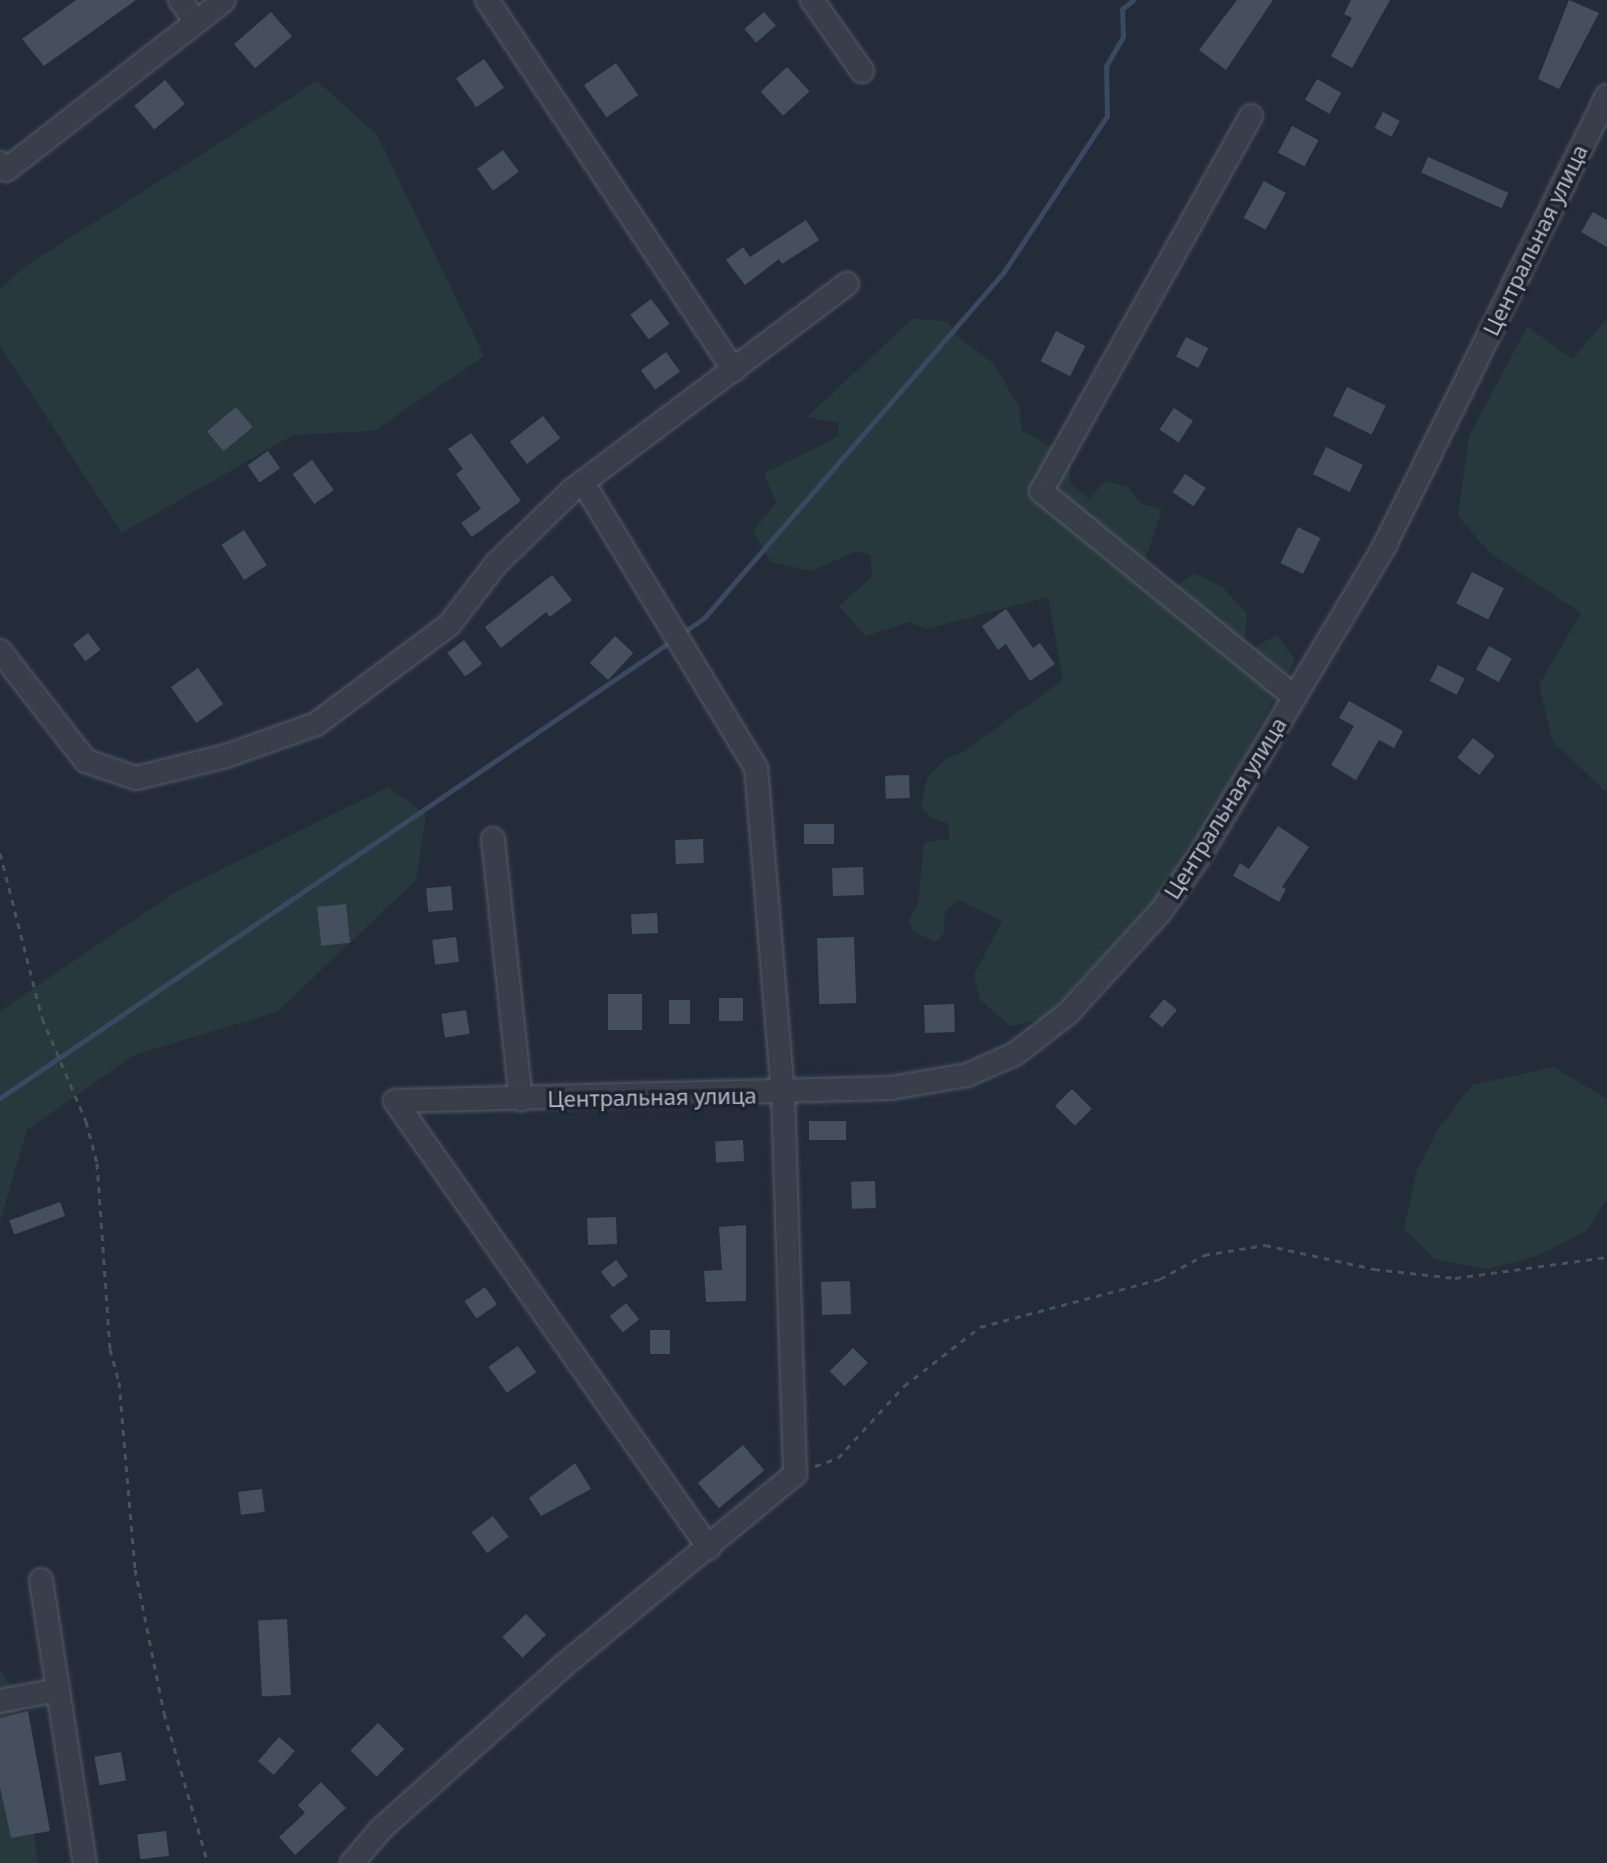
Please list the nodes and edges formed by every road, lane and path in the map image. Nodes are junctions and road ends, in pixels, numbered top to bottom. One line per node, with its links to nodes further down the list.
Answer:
1 (180, 0): 5 (street)
2 (224, 0): 5 (street)
3 (487, 0): 11 (street)
4 (812, 0): 6 (street)
5 (196, 22): 9 (street)
6 (862, 71)
7 (1607, 96): 14 (street, Центральная улица)
8 (1251, 116): 14 (street)
9 (3, 166)
10 (847, 284): 11 (street)
11 (734, 370): 12 (street)
12 (583, 482): 13 (street); 17 (street)
13 (0, 651)
14 (1293, 696): 17 (street, Центральная улица)
15 (493, 839): 18 (street)
16 (0, 853): 26 (path)
17 (783, 1095): 18 (street, Центральная улица); 20 (street)
18 (521, 1099): 21 (street, Центральная улица)
19 (1607, 1257): 20 (path)
20 (795, 1474): 21 (street)
21 (709, 1548): 27 (street)
22 (41, 1580): 23 (street)
23 (58, 1690): 24 (street); 25 (street)
24 (0, 1701)
25 (85, 1863)
26 (208, 1863)
27 (352, 1863)

